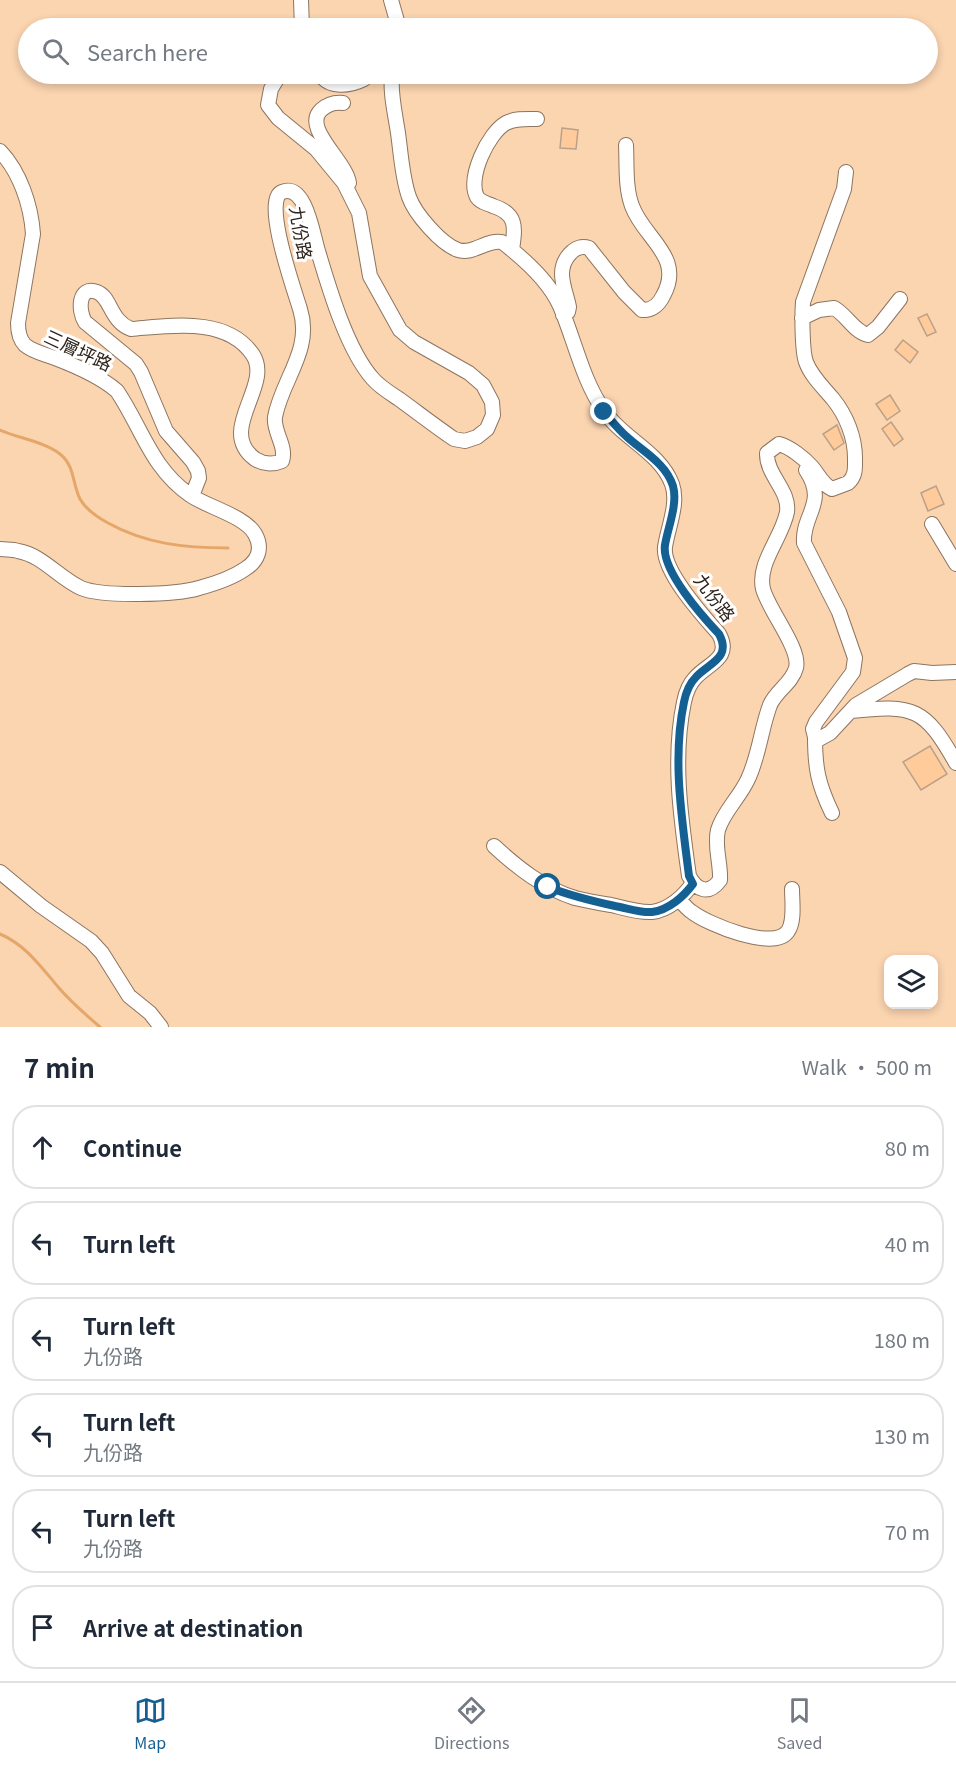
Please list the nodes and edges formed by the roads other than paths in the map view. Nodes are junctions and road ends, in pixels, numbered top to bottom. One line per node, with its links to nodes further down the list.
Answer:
1 (301, 0): 3 (street)
2 (391, 0): 4 (street)
3 (302, 18)
4 (396, 18)
5 (275, 84): 12 (street, 九份路)
6 (392, 84): 13 (street)
7 (343, 103): 12 (street)
8 (537, 119): 13 (street)
9 (626, 145): 15 (street)
10 (0, 151): 18 (street, 三層坪路)
11 (846, 172): 16 (street)
12 (348, 191): 18 (street, 九份路)
13 (512, 250): 15 (street, 九份路)
14 (900, 299): 16 (street)
15 (563, 315): 29 (street, 九份路)
16 (802, 318): 17 (street)
17 (792, 451): 24 (street); 29 (street)
18 (192, 496): 20 (street)
19 (932, 524): 21 (street)
20 (0, 549)
21 (956, 564)
22 (956, 672): 23 (street)
23 (850, 711): 24 (street); 25 (street)
24 (815, 736): 26 (street)
25 (956, 764)
26 (832, 813)
27 (494, 846): 31 (street)
28 (0, 872): 32 (street)
29 (693, 884): 31 (street)
30 (792, 889): 31 (street)
31 (679, 899)
32 (161, 1027)

